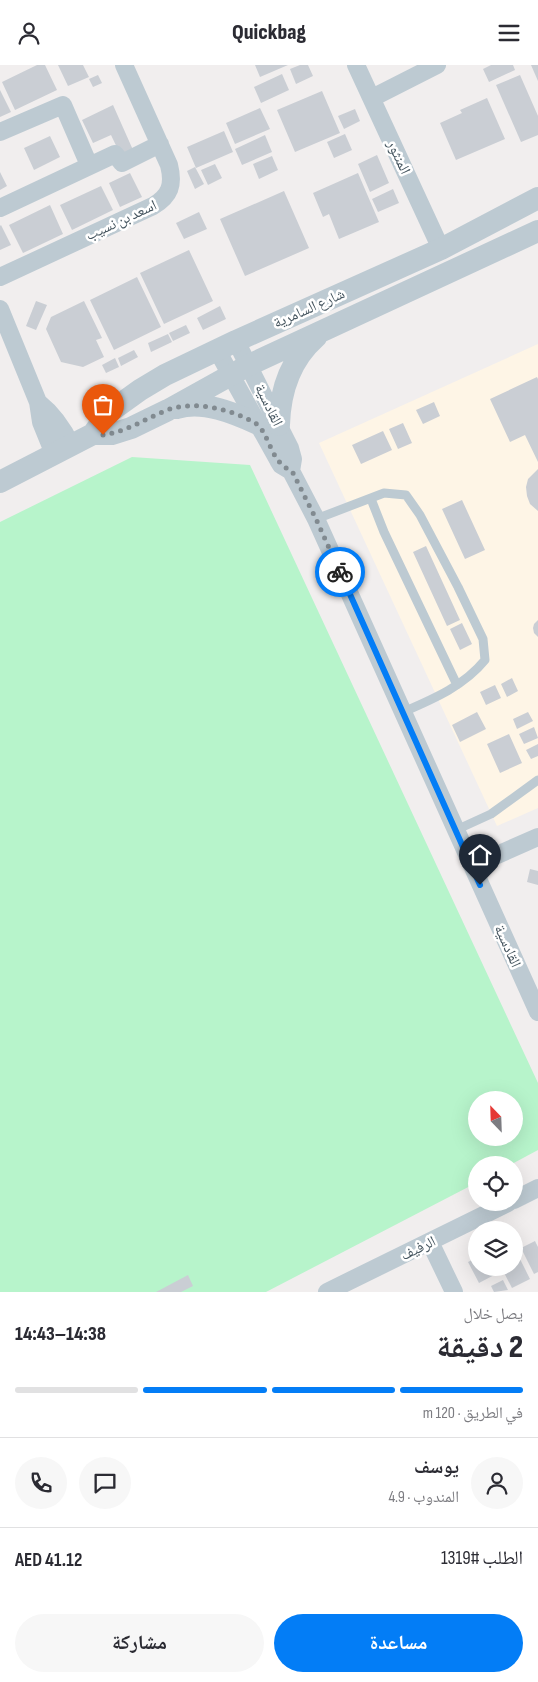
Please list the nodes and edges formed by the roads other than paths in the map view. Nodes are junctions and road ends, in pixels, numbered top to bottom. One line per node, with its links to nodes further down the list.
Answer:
1 (124, 65): 6 (street, اسعد بن نسيب)
2 (356, 65): 4 (street, المنثور)
3 (437, 65): 4 (street)
4 (372, 98): 11 (street, المنثور)
5 (0, 133): 7 (street)
6 (160, 144): 7 (street); 12 (street, اسعد بن نسيب)
7 (89, 165): 9 (street)
8 (538, 197): 11 (street, شارع السامرية)
9 (0, 208)
10 (538, 231): 14 (street, شارع السامرية)
11 (441, 249): 15 (street, شارع السامرية)
12 (0, 277)
13 (0, 309): 20 (street)
14 (324, 331): 16 (street, شارع السامرية); 18 (street)
15 (227, 345): 16 (street, القادسية); 19 (street, شارع السامرية)
16 (240, 370): 17 (street, شارع السامرية); 18 (street, القادسية)
17 (168, 410): 18 (street); 19 (street, شارع السامرية)
18 (268, 425): 23 (street, القادسية)
19 (93, 434): 20 (street, شارع السامرية)
20 (62, 450): 21 (street, شارع السامرية)
21 (0, 482)
22 (371, 499): 23 (lane); 24 (lane); 24 (lane)
23 (316, 519): 25 (street, القادسية)
24 (457, 685): 25 (lane)
25 (403, 712): 27 (street, القادسية)
26 (538, 780): 27 (lane)
27 (456, 830): 29 (street, القادسية)
28 (538, 837): 29 (street)
29 (472, 866): 30 (street, القادسية)
30 (538, 1012)
31 (538, 1188): 32 (street)
32 (523, 1196)
33 (492, 1211): 34 (street, الرفيف)
34 (430, 1242): 35 (street, الرفيف); 36 (street)
35 (327, 1292)
36 (454, 1292)

